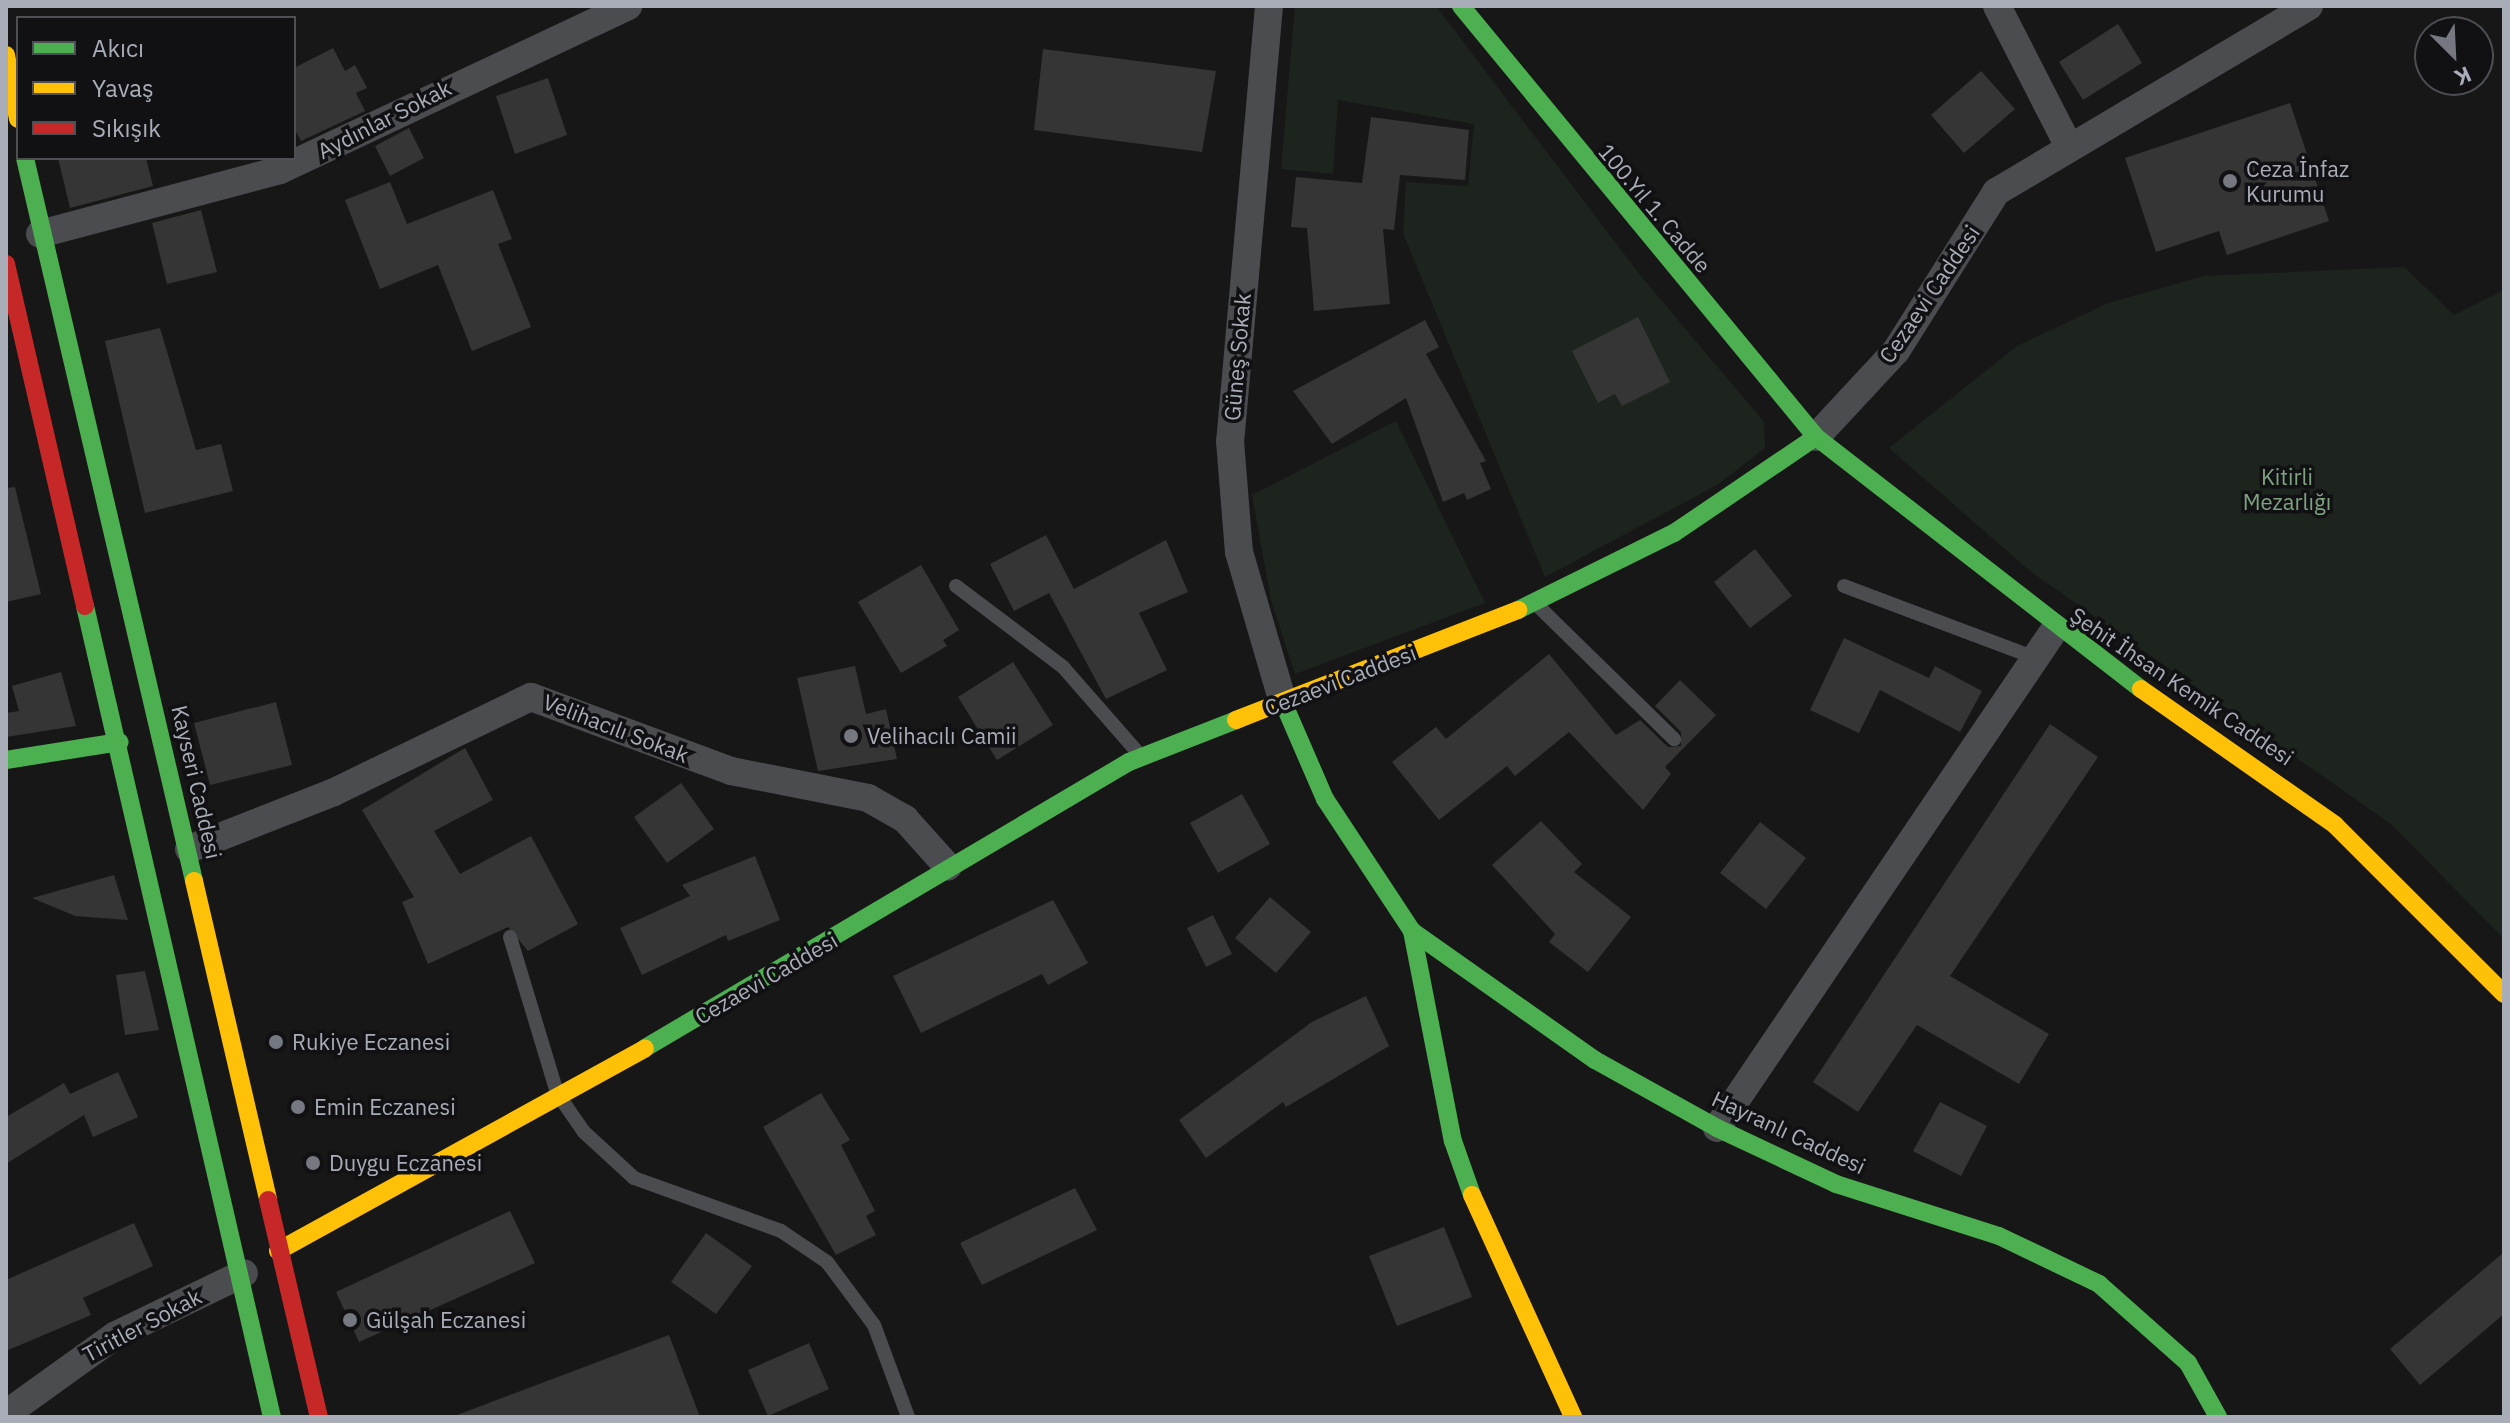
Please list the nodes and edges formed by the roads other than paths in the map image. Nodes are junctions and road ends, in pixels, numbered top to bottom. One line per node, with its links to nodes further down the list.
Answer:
1 (628, 6): 10 (street, Aydınlar Sokak)
2 (1269, 6): 18 (street, Güneş Sokak)
3 (1461, 6): 12 (street, 100.Yıl 1. Cadde)
4 (1997, 6): 8 (street)
5 (2309, 6): 8 (street, Cezaevi Caddesi)
6 (6, 55): 7 (street)
7 (16, 108)
8 (2068, 145): 12 (street, Cezaevi Caddesi)
9 (25, 160): 10 (street, Kayseri Caddesi)
10 (40, 234): 23 (street, Kayseri Caddesi)
11 (6, 264): 20 (street)
12 (1816, 437): 15 (street, Cezaevi Caddesi); 16 (street, Şehit İhsan Kemik Caddesi)
13 (956, 586): 21 (lane)
14 (1844, 586): 17 (lane)
15 (1535, 603): 18 (street, Cezaevi Caddesi); 19 (lane)
16 (2055, 629): 17 (street); 27 (street, Şehit İhsan Kemik Caddesi)
17 (2033, 657): 29 (street)
18 (1283, 702): 21 (street, Cezaevi Caddesi); 25 (street)
19 (1674, 739)
20 (120, 742): 22 (street); 31 (street)
21 (1141, 757): 24 (street, Cezaevi Caddesi)
22 (6, 760)
23 (189, 849): 24 (street, Velihacılı Sokak); 30 (street, Kayseri Caddesi)
24 (948, 867): 28 (street, Cezaevi Caddesi)
25 (1412, 931): 29 (street, Hayranlı Caddesi); 36 (street)
26 (510, 937): 28 (lane)
27 (2504, 994)
28 (557, 1093): 30 (street, Cezaevi Caddesi); 35 (lane)
29 (1717, 1128): 37 (street, Hayranlı Caddesi)
30 (278, 1251): 34 (street, Kayseri Caddesi)
31 (244, 1273): 32 (street, Tiritler Sokak); 33 (street)
32 (6, 1414)
33 (272, 1417)
34 (319, 1417)
35 (908, 1417)
36 (1573, 1417)
37 (2218, 1417)

